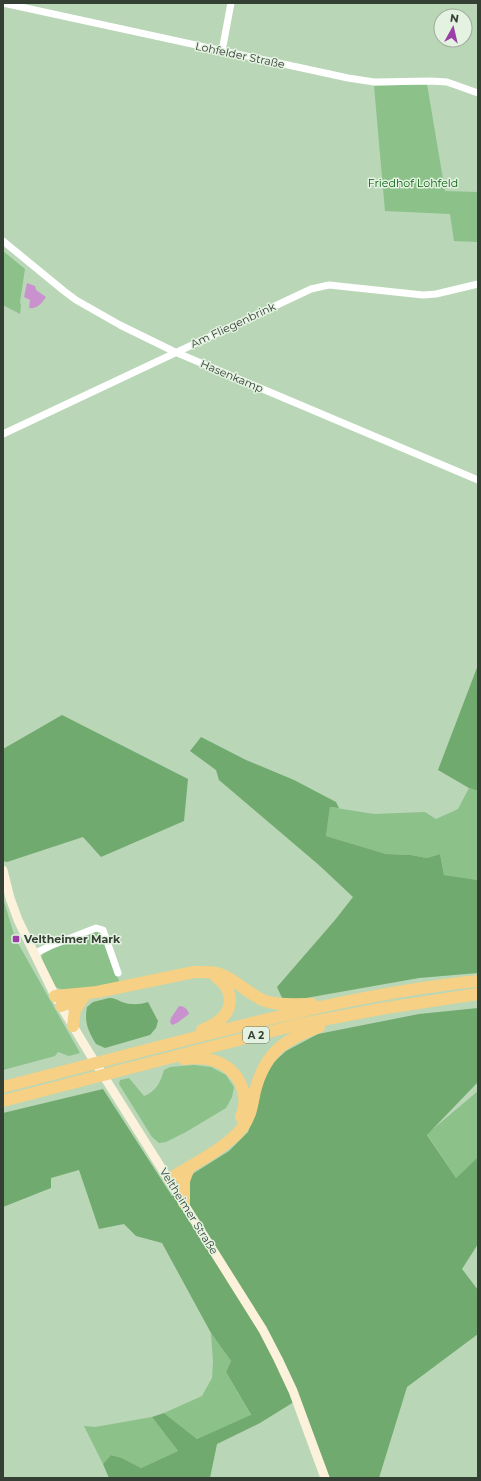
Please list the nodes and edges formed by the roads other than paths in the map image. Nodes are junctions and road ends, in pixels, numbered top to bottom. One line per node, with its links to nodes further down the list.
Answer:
1 (3, 3): 3 (street, Lohfelder Straße)
2 (231, 3): 3 (street)
3 (222, 51): 4 (street, Lohfelder Straße)
4 (478, 93)
5 (3, 241): 7 (street, Hasenkamp)
6 (478, 284): 7 (street, Am Fliegenbrink)
7 (176, 352): 8 (street, Am Fliegenbrink); 9 (street, Hasenkamp)
8 (3, 434)
9 (478, 480)
10 (3, 870): 11 (main road, Veltheimer Straße)
11 (34, 954): 13 (street); 18 (main road, Veltheimer Straße)
12 (194, 972): 15 (highway); 19 (highway); 22 (highway)
13 (118, 974)
14 (478, 980): 19 (highway, A 2)
15 (97, 992): 17 (highway); 18 (highway)
16 (478, 994): 20 (highway, A 2)
17 (83, 998): 18 (highway); 21 (highway)
18 (58, 1001): 21 (main road, Veltheimer Straße)
19 (337, 1003): 22 (highway, A 2)
20 (348, 1015): 23 (highway, A 2); 26 (highway)
21 (72, 1026): 27 (main road, Veltheimer Straße)
22 (165, 1045): 24 (highway, A 2)
23 (164, 1059): 25 (highway, A 2); 27 (highway)
24 (3, 1087)
25 (3, 1101)
26 (190, 1167): 27 (highway); 28 (highway)
27 (167, 1176): 28 (main road, Veltheimer Straße)
28 (184, 1203): 29 (main road, Veltheimer Straße)
29 (325, 1478)

